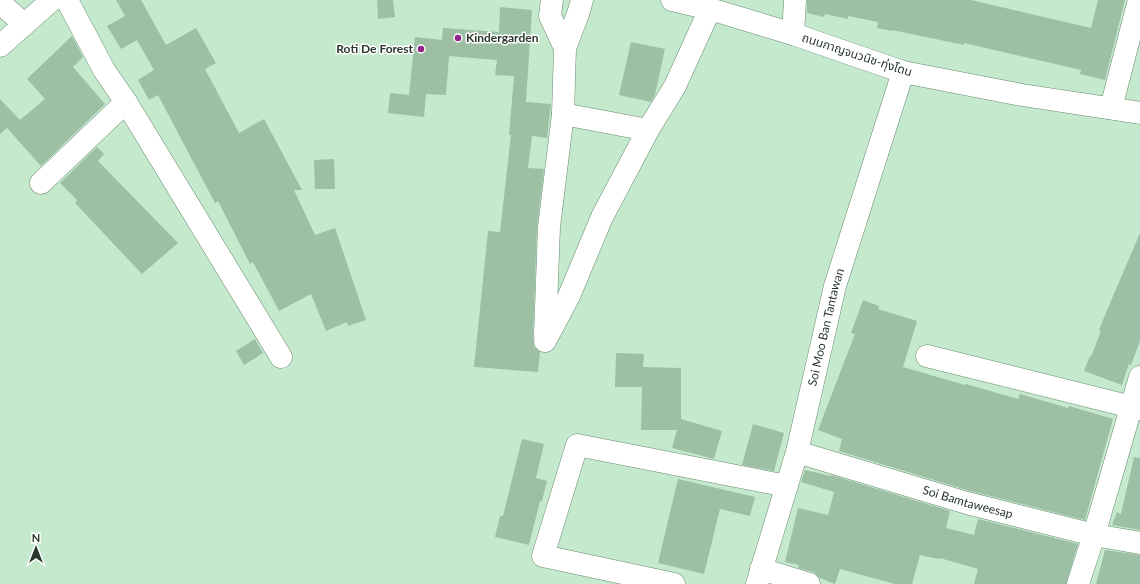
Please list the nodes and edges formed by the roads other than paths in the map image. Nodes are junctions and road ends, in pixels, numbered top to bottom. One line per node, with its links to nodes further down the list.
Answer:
1 (52, 0): 10 (street)
2 (67, 0): 15 (street)
3 (552, 0): 13 (street)
4 (582, 0): 13 (street)
5 (796, 0): 11 (street)
6 (1139, 0): 16 (street)
7 (676, 1): 9 (street, ถนนกาญจนวนิช-ทุ่งโดน)
8 (0, 3): 10 (street)
9 (710, 9): 11 (street, ถนนกาญจนวนิช-ทุ่งโดน); 19 (street)
10 (24, 24): 12 (street)
11 (792, 34): 14 (street, ถนนกาญจนวนิช-ทุ่งโดน)
12 (0, 46)
13 (565, 48): 18 (street)
14 (903, 72): 16 (street, ถนนกาญจนวนิช-ทุ่งโดน); 25 (street, Soi Moo Ban Tantawan)
15 (126, 102): 20 (street); 22 (street)
16 (1112, 108): 17 (street, ถนนกาญจนวนิช-ทุ่งโดน)
17 (1140, 113)
18 (563, 114): 19 (street); 19 (street)
19 (648, 130)
20 (41, 183)
21 (927, 356): 24 (street)
22 (281, 357)
23 (1140, 377): 24 (street)
24 (1135, 408): 27 (street)
25 (797, 452): 26 (street, Soi Moo Ban Tantawan); 27 (street, Soi Bamtaweesap)
26 (787, 486): 29 (street, Soi Moo Ban Tantawan); 30 (street)
27 (1094, 534): 28 (street, Soi Bamtaweesap); 32 (street)
28 (1140, 543)
29 (759, 577): 31 (street)
30 (674, 584)
31 (809, 584)
32 (1078, 584)

